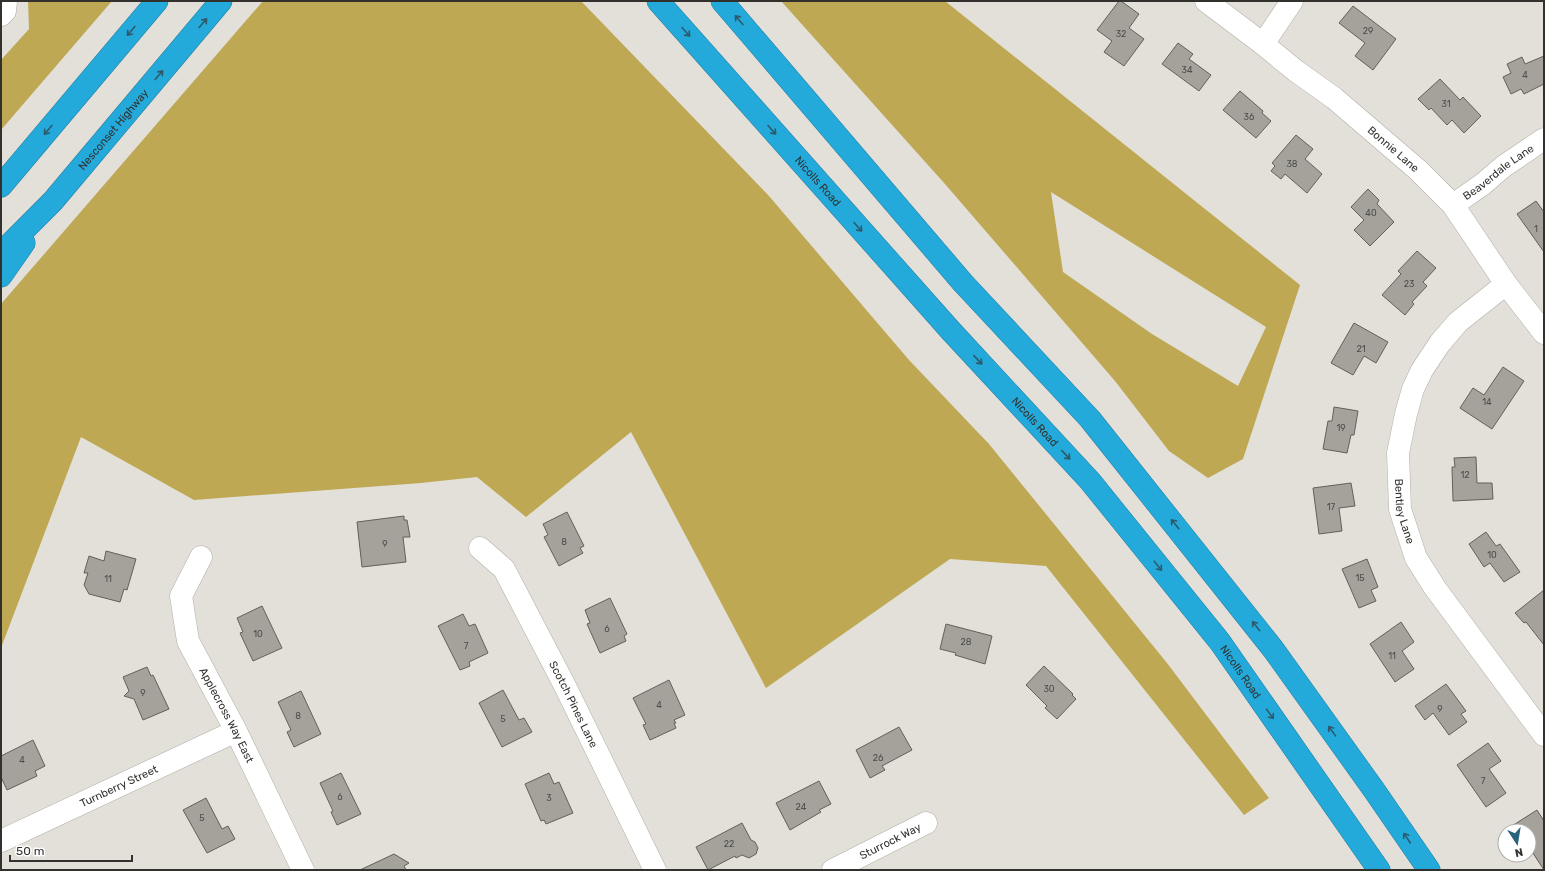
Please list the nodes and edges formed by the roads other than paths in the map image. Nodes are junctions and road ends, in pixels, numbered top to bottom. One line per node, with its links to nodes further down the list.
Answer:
1 (6, 1): 8 (street)
2 (156, 1): 11 (highway, one-way to 11)
3 (221, 1): 12 (highway, Nesconset Highway, one-way to 3)
4 (658, 1): 27 (highway, Nicolls Road, one-way to 27)
5 (722, 1): 28 (highway, one-way to 5)
6 (1206, 1): 9 (street, Bonnie Lane)
7 (1292, 1): 9 (street)
8 (1, 15)
9 (1263, 44): 13 (street, Bonnie Lane)
10 (1544, 139): 13 (street, Beaverdale Lane)
11 (1, 186)
12 (53, 201): 14 (highway, Nesconset Highway); 15 (highway)
13 (1453, 205): 16 (street, Bonnie Lane)
14 (1, 253)
15 (1, 276)
16 (1506, 284): 17 (street, Bonnie Lane); 21 (street, Bentley Lane)
17 (1544, 333)
18 (480, 548): 25 (street, Scotch Pines Lane)
19 (201, 557): 20 (street, Applecross Way East)
20 (236, 731): 23 (street, Turnberry Street); 24 (street, Applecross Way East)
21 (1544, 735)
22 (926, 823): 26 (street, Sturrock Way)
23 (1, 841)
24 (303, 870)
25 (655, 870)
26 (833, 870)
27 (1379, 870)
28 (1429, 870)

